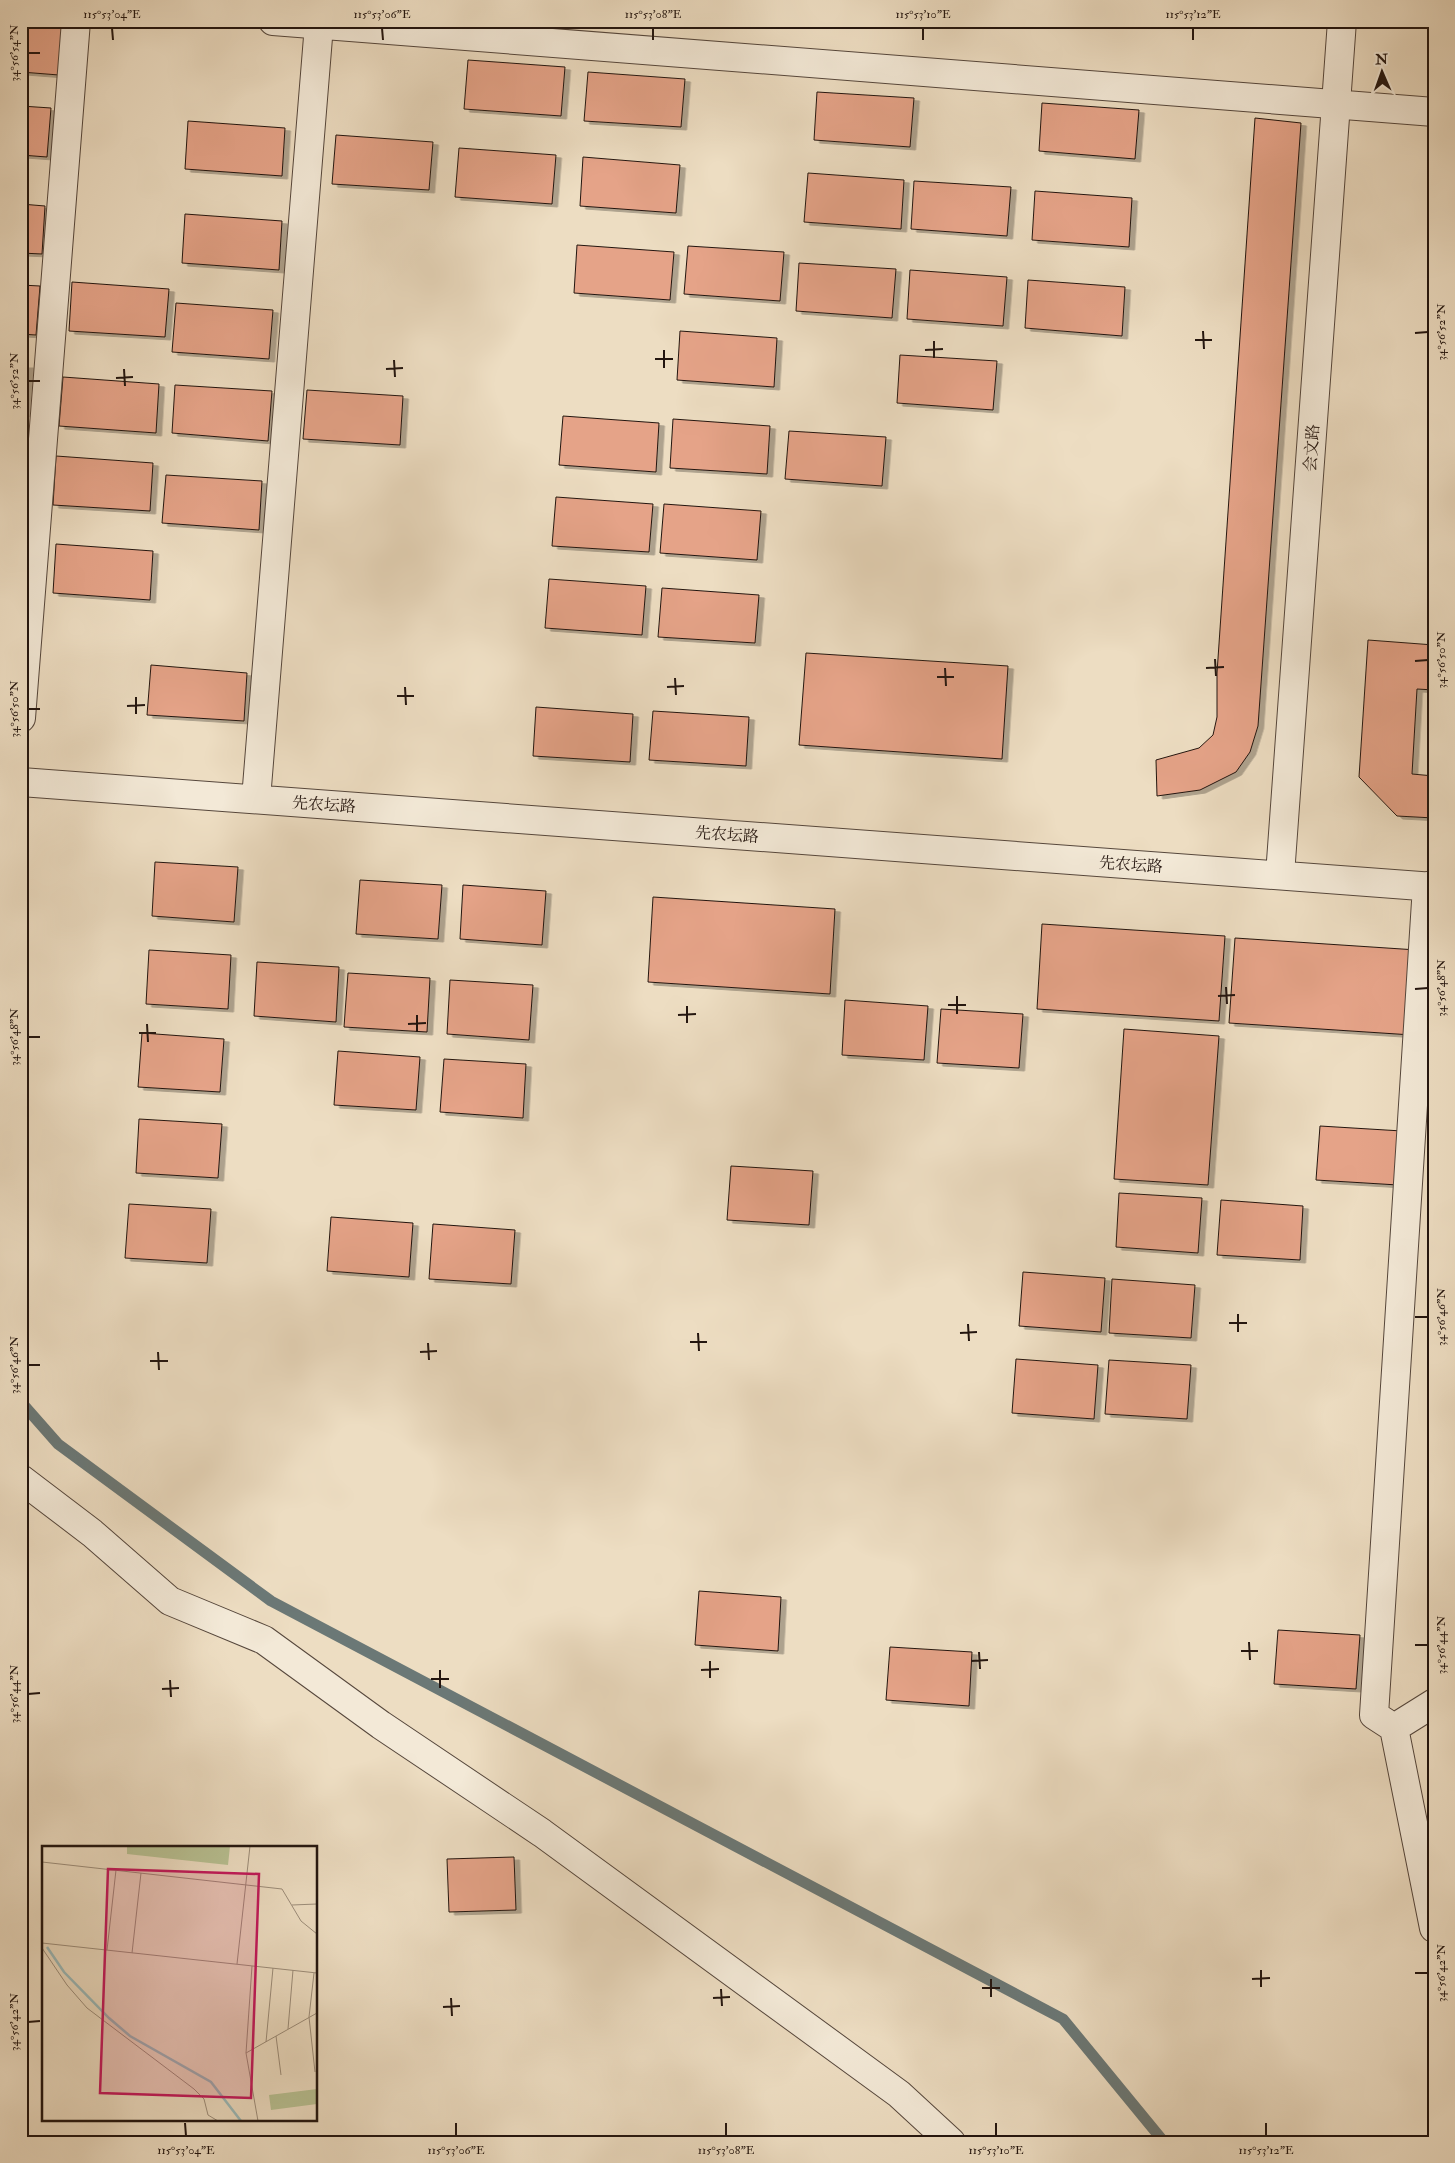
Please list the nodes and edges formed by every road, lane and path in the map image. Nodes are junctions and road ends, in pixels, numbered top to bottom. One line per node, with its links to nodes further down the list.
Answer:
1 (76, 21): 7 (street)
2 (273, 21): 4 (street)
3 (1342, 21): 5 (street, 会文路)
4 (319, 25): 5 (street); 9 (street)
5 (1336, 103): 6 (street); 10 (street, 会文路)
6 (1434, 112)
7 (21, 718)
8 (21, 782): 9 (street, 先农坛路)
9 (256, 799): 10 (street, 先农坛路)
10 (1280, 875): 11 (street, 先农坛路)
11 (1430, 886): 14 (street)
12 (21, 1479): 16 (street)
13 (1434, 1703): 14 (street)
14 (1394, 1728): 15 (street)
15 (1434, 1928)
16 (951, 2142)

